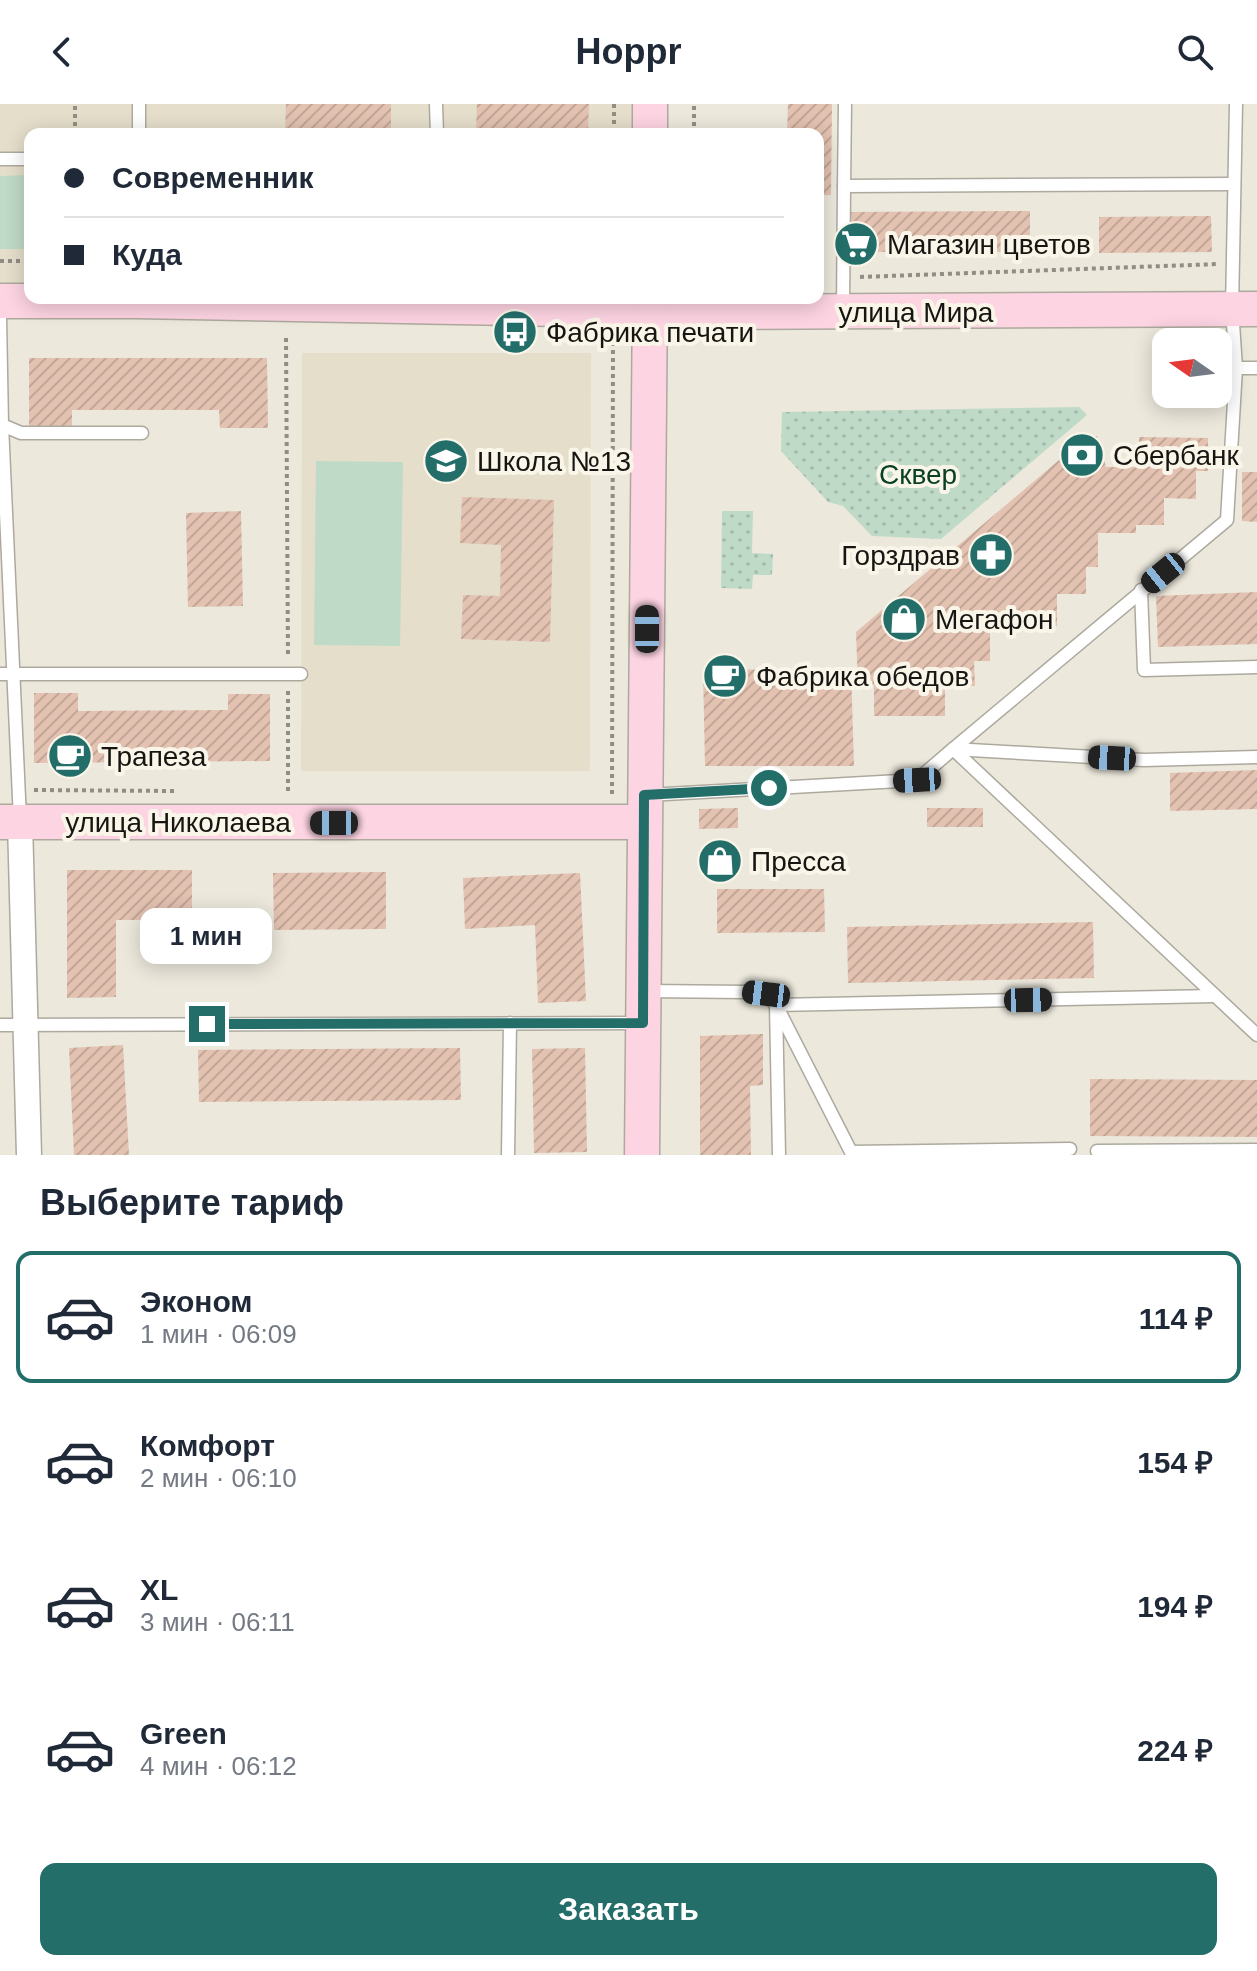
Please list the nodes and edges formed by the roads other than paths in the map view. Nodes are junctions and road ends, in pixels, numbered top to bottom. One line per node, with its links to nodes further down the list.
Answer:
1 (139, 104): 6 (lane)
2 (436, 104): 7 (lane)
3 (650, 104): 8 (main road)
4 (845, 104): 12 (lane)
5 (1236, 104): 11 (lane)
6 (139, 128)
7 (437, 128)
8 (650, 128)
9 (0, 159): 10 (lane)
10 (24, 159)
11 (1234, 184): 12 (lane); 16 (lane)
12 (844, 186): 17 (lane)
13 (0, 301): 14 (main road, улица Мира)
14 (24, 301)
15 (650, 304): 17 (main road, улица Мира); 29 (main road)
16 (1245, 309): 17 (main road, улица Мира); 19 (lane)
17 (843, 313)
18 (0, 317): 21 (lane)
19 (1236, 368): 20 (lane); 23 (lane)
20 (1257, 368)
21 (1, 425): 22 (lane); 25 (lane)
22 (142, 433)
23 (1141, 590): 24 (lane); 27 (lane)
24 (1257, 667)
25 (6, 674): 26 (lane); 30 (lane)
26 (294, 674)
27 (953, 749): 28 (lane); 29 (lane); 31 (lane)
28 (1257, 757)
29 (633, 806): 30 (main road, улица Николаева); 33 (main road)
30 (10, 822): 35 (street)
31 (1214, 996): 32 (lane); 37 (lane)
32 (776, 1005): 33 (lane); 38 (lane); 44 (lane)
33 (643, 1007): 34 (lane); 43 (main road)
34 (510, 1023): 35 (lane); 42 (lane)
35 (26, 1024): 36 (lane); 41 (street)
36 (0, 1025)
37 (1257, 1035)
38 (1070, 1149)
39 (1257, 1150): 40 (lane)
40 (1097, 1151)
41 (29, 1155)
42 (508, 1155)
43 (642, 1155)
44 (779, 1155)

